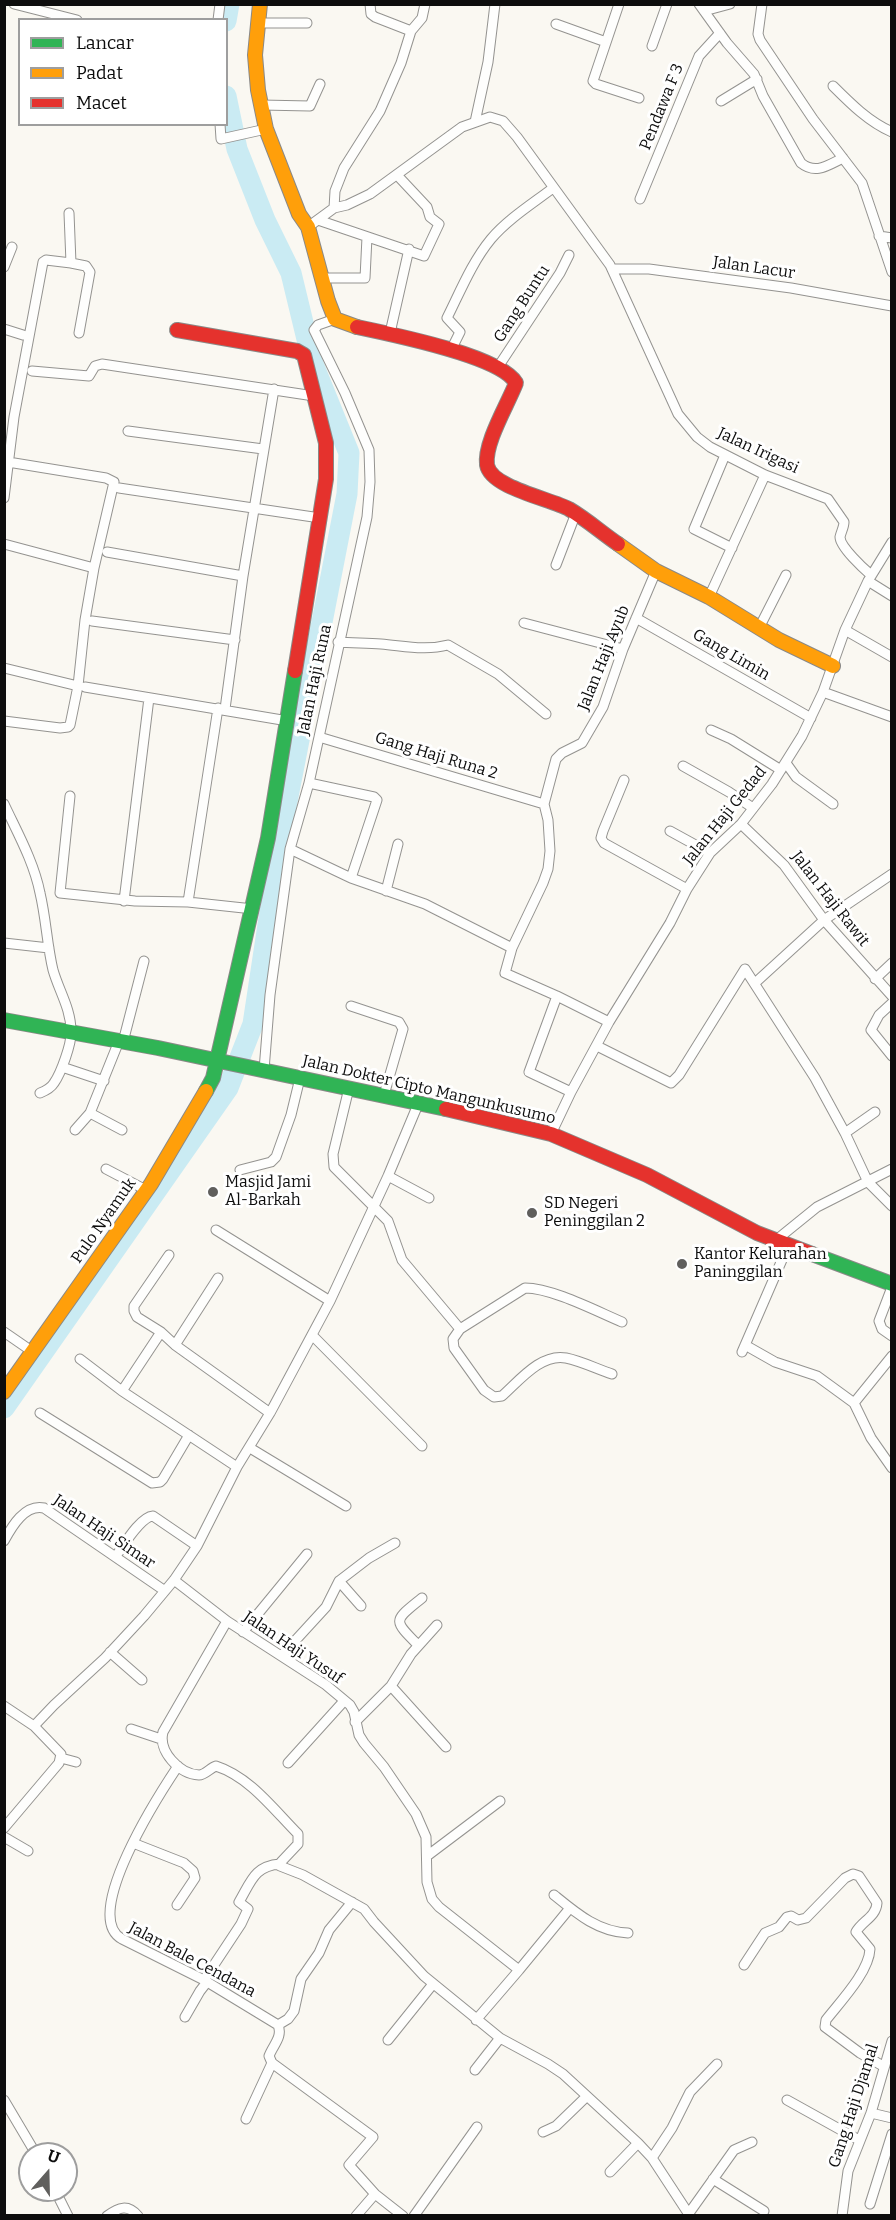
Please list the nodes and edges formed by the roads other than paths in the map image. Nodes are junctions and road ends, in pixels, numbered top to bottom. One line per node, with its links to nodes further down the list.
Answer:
1 (14, 4): 11 (street)
2 (260, 4): 12 (street)
3 (370, 4): 15 (street)
4 (425, 4): 15 (street)
5 (495, 4): 25 (street)
6 (619, 4): 17 (street)
7 (667, 4): 18 (street)
8 (730, 4): 10 (street)
9 (762, 4): 29 (street)
10 (702, 8): 16 (street)
11 (69, 18)
12 (257, 23): 13 (street); 24 (street)
13 (307, 23)
14 (556, 24): 17 (street)
15 (411, 31): 33 (street)
16 (720, 33): 19 (street); 32 (street, Pendawa F 3)
17 (606, 42): 22 (street)
18 (652, 46)
19 (757, 79): 23 (street); 29 (street)
20 (320, 84): 24 (street)
21 (833, 86): 28 (street)
22 (639, 98)
23 (721, 101)
24 (261, 105): 27 (street)
25 (475, 122): 30 (street); 31 (street, Jalan Irigasi)
26 (220, 126): 27 (street)
27 (266, 129): 35 (street)
28 (891, 132)
29 (843, 158): 36 (street)
30 (398, 175): 33 (street); 40 (street)
31 (553, 188): 44 (street, Jalan Irigasi); 54 (street)
32 (640, 200)
33 (334, 208): 35 (street)
34 (69, 213): 42 (street)
35 (313, 224): 37 (street); 46 (street)
36 (879, 236): 38 (street); 45 (street)
37 (367, 237): 40 (street); 46 (street)
38 (891, 238)
39 (12, 247): 43 (street)
40 (409, 250): 52 (street)
41 (569, 255): 55 (street, Gang Buntu)
42 (70, 263): 51 (street); 62 (street)
43 (4, 267)
44 (612, 269): 47 (street, Jalan Lacur); 61 (street, Jalan Irigasi)
45 (891, 272)
46 (321, 278): 48 (street)
47 (891, 306)
48 (335, 319): 52 (street); 87 (street, Jalan Haji Runa)
49 (4, 328): 53 (street)
50 (177, 330): 58 (street, Pulo Nyamuk)
51 (79, 333)
52 (390, 333): 54 (street)
53 (23, 335)
54 (451, 350): 55 (street)
55 (498, 368): 67 (street)
56 (32, 371): 57 (street)
57 (274, 389): 58 (street); 60 (street)
58 (314, 396): 68 (street, Pulo Nyamuk)
59 (128, 431): 60 (street)
60 (263, 449): 66 (street)
61 (725, 455): 63 (street, Jalan Irigasi); 71 (street)
62 (8, 462): 65 (street); 74 (street)
63 (765, 475): 71 (street); 78 (street, Jalan Irigasi)
64 (119, 488): 66 (street)
65 (4, 498)
66 (255, 508): 68 (street); 77 (street)
67 (576, 513): 73 (street); 75 (street)
68 (320, 518): 100 (street, Pulo Nyamuk)
69 (891, 542): 78 (street, Jalan Haji Gedad)
70 (4, 544): 74 (street)
71 (732, 548): 80 (street)
72 (107, 552): 77 (street)
73 (556, 565)
74 (94, 568): 92 (street)
75 (656, 571): 80 (street); 81 (street, Jalan Haji Ayub)
76 (786, 575): 84 (street)
77 (243, 576): 86 (street)
78 (869, 578): 79 (street, Jalan Irigasi); 85 (street, Jalan Haji Gedad)
79 (891, 596)
80 (709, 597): 84 (street)
81 (636, 618): 88 (street, Jalan Haji Ayub); 98 (street, Gang Limin)
82 (92, 621): 86 (street)
83 (524, 623): 88 (street)
84 (759, 628): 90 (street)
85 (845, 630): 89 (street); 90 (street, Jalan Haji Gedad)
86 (235, 640): 95 (street)
87 (338, 642): 96 (street); 102 (street, Jalan Haji Runa)
88 (623, 649): 109 (street, Jalan Haji Ayub)
89 (891, 657)
90 (833, 666): 93 (street, Jalan Haji Gedad)
91 (4, 668): 92 (street)
92 (81, 687): 94 (street); 99 (street)
93 (823, 692): 97 (street); 98 (street, Jalan Haji Gedad)
94 (149, 698): 95 (street); 121 (street)
95 (222, 708): 100 (street); 122 (street)
96 (546, 714)
97 (891, 717)
98 (810, 718): 104 (street, Jalan Haji Gedad)
99 (4, 721)
100 (288, 721): 123 (street, Pulo Nyamuk)
101 (711, 730): 104 (street)
102 (319, 737): 106 (street, Jalan Haji Runa); 109 (street, Gang Haji Runa 2)
103 (683, 766): 111 (street)
104 (783, 766): 110 (street); 111 (street, Jalan Haji Gedad)
105 (624, 780): 119 (street)
106 (309, 783): 115 (street, Jalan Haji Runa); 118 (street)
107 (70, 796): 121 (street)
108 (4, 804): 126 (street)
109 (544, 804): 127 (street, Jalan Haji Ayub)
110 (833, 804)
111 (753, 808): 112 (street, Jalan Haji Gedad)
112 (741, 824): 116 (street, Jalan Haji Gedad); 124 (street, Jalan Haji Rawit)
113 (670, 831): 116 (street)
114 (398, 844): 120 (street)
115 (290, 849): 118 (street); 144 (street, Jalan Haji Runa)
116 (710, 853): 119 (street, Jalan Haji Gedad)
117 (891, 874): 124 (street)
118 (351, 878): 120 (street)
119 (687, 890): 137 (street, Jalan Haji Gedad)
120 (386, 891): 127 (street)
121 (124, 901): 122 (street)
122 (188, 902): 123 (street)
123 (253, 909): 142 (street, Pulo Nyamuk)
124 (824, 920): 130 (street, Jalan Haji Rawit); 131 (street)
125 (4, 943): 126 (street)
126 (49, 948): 138 (street)
127 (512, 948): 132 (street, Jalan Haji Ayub)
128 (144, 961): 139 (street)
129 (891, 963): 130 (street)
130 (875, 979): 133 (street, Jalan Haji Rawit)
131 (755, 983): 140 (street); 156 (street)
132 (557, 996): 137 (street, Jalan Haji Ayub); 148 (street)
133 (891, 996)
134 (891, 1003): 141 (street)
135 (351, 1006): 150 (street)
136 (4, 1020): 138 (street, Jalan Dokter Cipto Mangunkusumo)
137 (609, 1022): 140 (street, Jalan Haji Gedad)
138 (72, 1033): 139 (street, Jalan Dokter Cipto Mangunkusumo); 143 (street)
139 (121, 1041): 142 (street, Jalan Dokter Cipto Mangunkusumo); 146 (street)
140 (597, 1046): 148 (street, Jalan Haji Gedad)
141 (891, 1056)
142 (224, 1062): 144 (street, Jalan Dokter Cipto Mangunkusumo); 163 (street, Pulo Nyamuk)
143 (62, 1067): 146 (street); 149 (street)
144 (264, 1071): 145 (street, Jalan Dokter Cipto Mangunkusumo)
145 (300, 1078): 147 (street, Jalan Dokter Cipto Mangunkusumo); 160 (street)
146 (104, 1081): 153 (street)
147 (349, 1088): 150 (street, Jalan Dokter Cipto Mangunkusumo); 166 (street)
148 (571, 1092): 157 (street, Jalan Haji Gedad)
149 (40, 1093)
150 (384, 1095): 151 (street, Jalan Dokter Cipto Mangunkusumo)
151 (419, 1102): 157 (street, Jalan Dokter Cipto Mangunkusumo); 161 (street)
152 (875, 1112): 156 (street)
153 (90, 1113): 154 (street); 155 (street)
154 (75, 1130)
155 (122, 1130)
156 (845, 1132): 162 (street)
157 (551, 1134): 168 (street, Jalan Dokter Cipto Mangunkusumo)
158 (106, 1169): 163 (street)
159 (891, 1169): 162 (street)
160 (240, 1170)
161 (388, 1176): 164 (street); 166 (street)
162 (868, 1182): 165 (street); 168 (street)
163 (146, 1190): 180 (street, Pulo Nyamuk)
164 (429, 1198)
165 (891, 1206)
166 (375, 1208): 172 (street); 174 (street)
167 (216, 1230): 172 (street)
168 (782, 1244): 171 (street, Jalan Dokter Cipto Mangunkusumo); 186 (street)
169 (169, 1256): 176 (street)
170 (218, 1278): 179 (street)
171 (891, 1286): 178 (street)
172 (330, 1301): 177 (street)
173 (622, 1322): 174 (street)
174 (460, 1329): 183 (street)
175 (4, 1332): 180 (street)
176 (161, 1332): 179 (street); 184 (street)
177 (313, 1336): 188 (street); 190 (street)
178 (891, 1336)
179 (175, 1345): 188 (street)
180 (33, 1352): 185 (street, Pulo Nyamuk)
181 (891, 1356): 186 (street)
182 (80, 1359): 184 (street)
183 (612, 1374)
184 (122, 1390): 189 (street)
185 (4, 1392)
186 (854, 1403): 193 (street)
187 (40, 1413): 189 (street)
188 (270, 1413): 191 (street)
189 (189, 1435): 192 (street)
190 (422, 1446)
191 (253, 1450): 192 (street); 194 (street)
192 (237, 1467): 197 (street)
193 (891, 1468)
194 (346, 1506)
195 (4, 1541): 199 (street, Jalan Haji Simar)
196 (395, 1544): 201 (street)
197 (197, 1546): 199 (street); 200 (street)
198 (307, 1554): 207 (street)
199 (116, 1556): 202 (street, Jalan Haji Simar)
200 (174, 1580): 202 (street, Jalan Haji Simar); 205 (street, Jalan Haji Yusuf)
201 (339, 1581): 204 (street); 210 (street)
202 (165, 1591): 209 (street, Jalan Haji Simar)
203 (422, 1598): 208 (street)
204 (361, 1606)
205 (227, 1621): 207 (street, Jalan Haji Yusuf); 218 (street)
206 (437, 1625): 208 (street)
207 (243, 1632): 210 (street, Jalan Haji Yusuf)
208 (418, 1645): 212 (street)
209 (110, 1652): 211 (street); 216 (street, Jalan Haji Simar)
210 (282, 1655): 213 (street, Jalan Haji Yusuf)
211 (142, 1680)
212 (391, 1686): 215 (street); 219 (street)
213 (344, 1701): 215 (street, Jalan Haji Yusuf); 222 (street)
214 (4, 1706): 216 (street)
215 (355, 1722): 229 (street, Jalan Haji Yusuf)
216 (34, 1726): 220 (street)
217 (131, 1729): 218 (street)
218 (161, 1739): 223 (street)
219 (446, 1747)
220 (61, 1758): 221 (street); 225 (street)
221 (76, 1762)
222 (288, 1763)
223 (178, 1766): 227 (street, Jalan Bale Cendana); 230 (street)
224 (500, 1802): 229 (street)
225 (4, 1828)
226 (4, 1837): 228 (street)
227 (133, 1843): 233 (street); 238 (street, Jalan Bale Cendana)
228 (28, 1851)
229 (427, 1856): 237 (street, Jalan Haji Yusuf)
230 (280, 1864): 232 (street); 238 (street)
231 (554, 1895): 234 (street)
232 (352, 1902): 239 (street); 242 (street)
233 (177, 1905)
234 (570, 1908): 235 (street); 237 (street)
235 (628, 1933)
236 (744, 1965): 248 (street)
237 (519, 1970): 241 (street)
238 (205, 1981): 240 (street); 242 (street, Jalan Bale Cendana)
239 (434, 1984): 241 (street); 244 (street)
240 (185, 2017)
241 (476, 2020): 243 (street)
242 (279, 2027): 246 (street)
243 (500, 2038): 249 (street); 250 (street)
244 (388, 2040)
245 (891, 2041): 248 (street, Gang Haji Djamal)
246 (272, 2063): 255 (street); 266 (street)
247 (717, 2064): 263 (street)
248 (883, 2066): 253 (street, Gang Haji Djamal)
249 (475, 2070)
250 (586, 2097): 257 (street); 262 (street)
251 (4, 2100): 260 (street)
252 (787, 2100): 259 (street)
253 (871, 2113): 254 (street); 259 (street, Gang Haji Djamal)
254 (891, 2118)
255 (246, 2120)
256 (477, 2127): 276 (street)
257 (543, 2132)
258 (891, 2134): 268 (street)
259 (859, 2140): 277 (street, Gang Haji Djamal)
260 (29, 2142)
261 (752, 2142): 265 (street)
262 (638, 2143): 263 (street); 264 (street)
263 (652, 2158): 270 (street)
264 (610, 2172)
265 (713, 2179): 269 (street); 270 (street)
266 (375, 2194): 274 (street); 275 (street)
267 (61, 2202): 271 (street)
268 (870, 2204)
269 (764, 2211)
270 (690, 2215)
271 (68, 2216)
272 (107, 2216): 273 (street)
273 (138, 2216)
274 (356, 2216)
275 (403, 2216)
276 (414, 2216)
277 (842, 2216)

